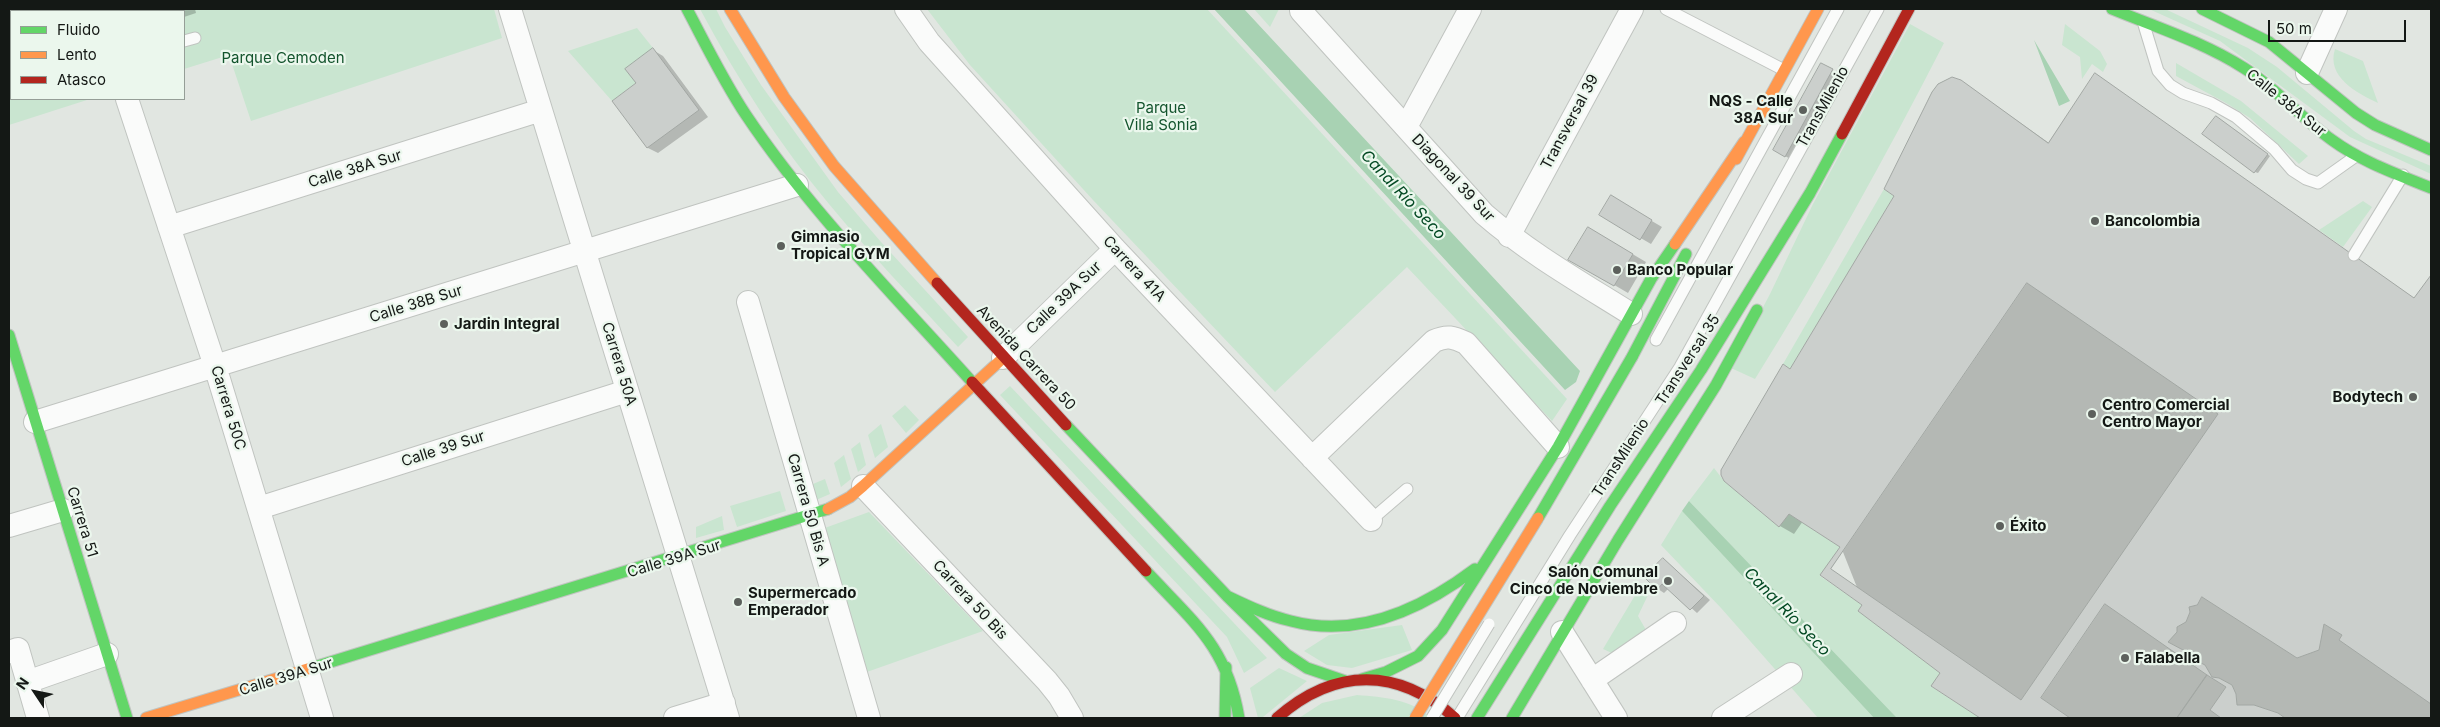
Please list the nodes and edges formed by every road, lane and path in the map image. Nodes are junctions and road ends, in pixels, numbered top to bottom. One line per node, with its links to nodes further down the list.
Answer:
1 (510, 9): 20 (street, Carrera 50A)
2 (688, 9): 26 (main road)
3 (730, 9): 40 (main road, Avenida Carrera 50)
4 (906, 9): 31 (street, Carrera 41A)
5 (1470, 9): 21 (street)
6 (1632, 9): 30 (street, Transversal 39)
7 (1666, 9): 17 (lane)
8 (1818, 9): 17 (main road)
9 (1838, 9): 39 (lane)
10 (1878, 9): 82 (lane, TransMilenio)
11 (1909, 9): 28 (main road, Transversal 35)
12 (2112, 9): 16 (main road, Calle 38A Sur)
13 (2202, 9): 18 (main road)
14 (2336, 9): 18 (street)
15 (1302, 10): 21 (street, Diagonal 39 Sur)
16 (2144, 22): 24 (main road, Calle 38A Sur); 24 (lane)
17 (1784, 70): 22 (main road)
18 (2307, 73): 23 (main road)
19 (127, 100): 29 (street, Carrera 50C)
20 (541, 110): 29 (street, Calle 38A Sur); 32 (street, Carrera 50A)
21 (1406, 127): 30 (street, Diagonal 39 Sur)
22 (1744, 142): 37 (main road); 80 (main road, bridge)
23 (2431, 150)
24 (2357, 155): 25 (main road, Calle 38A Sur)
25 (2403, 176): 27 (main road, Calle 38A Sur); 33 (lane)
26 (797, 185): 32 (street, Calle 38B Sur); 42 (main road)
27 (2431, 188)
28 (1810, 194): 34 (main road); 83 (main road, Transversal 35)
29 (169, 227): 41 (street, Carrera 50C)
30 (1509, 236): 37 (street, Diagonal 39 Sur)
31 (1115, 249): 40 (street, Calle 39A Sur); 46 (street, Carrera 41A)
32 (585, 252): 41 (street, Calle 38B Sur); 43 (street, Carrera 50A)
33 (2354, 255)
34 (1771, 279)
35 (1763, 296): 59 (main road)
36 (748, 302): 51 (street, Carrera 50 Bis A)
37 (1631, 314): 45 (main road)
38 (9, 335): 44 (main road, Carrera 51)
39 (1651, 350)
40 (1003, 358): 42 (main road, Calle 39A Sur); 56 (main road, Avenida Carrera 50)
41 (215, 366): 44 (street, Calle 38B Sur); 49 (street, Carrera 50C)
42 (974, 384): 47 (main road, Calle 39A Sur); 62 (main road)
43 (627, 391): 49 (street, Calle 39 Sur); 55 (street, Carrera 50A)
44 (36, 422): 50 (main road, Carrera 51)
45 (1558, 447): 46 (street); 54 (main road)
46 (1312, 458): 52 (street, Carrera 41A)
47 (863, 486): 51 (main road, Calle 39A Sur); 70 (street, Carrera 50 Bis)
48 (1407, 489): 52 (lane)
49 (259, 508): 63 (street, Carrera 50C)
50 (63, 510): 53 (street); 61 (main road, Carrera 51)
51 (810, 518): 55 (main road, Calle 39A Sur); 76 (street, Carrera 50 Bis A)
52 (1371, 520)
53 (9, 526)
54 (1490, 557): 56 (main road); 65 (main road)
55 (678, 558): 63 (main road, Calle 39A Sur); 69 (street, Carrera 50A)
56 (1227, 596): 67 (main road, Avenida Carrera 50)
57 (1494, 616): 81 (lane, bridge)
58 (1675, 623): 66 (street)
59 (1562, 632): 66 (street); 84 (main road)
60 (13, 650): 68 (street)
61 (107, 654): 68 (street); 72 (main road, Carrera 51)
62 (1226, 667): 77 (main road); 78 (main road)
63 (308, 670): 73 (main road, Calle 39A Sur); 74 (street, Carrera 50C)
64 (1791, 674): 86 (street)
65 (1362, 679): 67 (main road); 82 (main road)
66 (1592, 680): 85 (street)
67 (1345, 681): 79 (main road)
68 (27, 682): 71 (street)
69 (726, 711): 75 (street)
70 (1068, 716)
71 (38, 718)
72 (127, 718)
73 (146, 718)
74 (322, 718)
75 (675, 718)
76 (869, 718)
77 (1225, 718)
78 (1239, 718)
79 (1277, 718)
80 (1415, 718)
81 (1432, 718)
82 (1456, 718)
83 (1477, 718)
84 (1512, 718)
85 (1616, 718)
86 (1723, 718)

